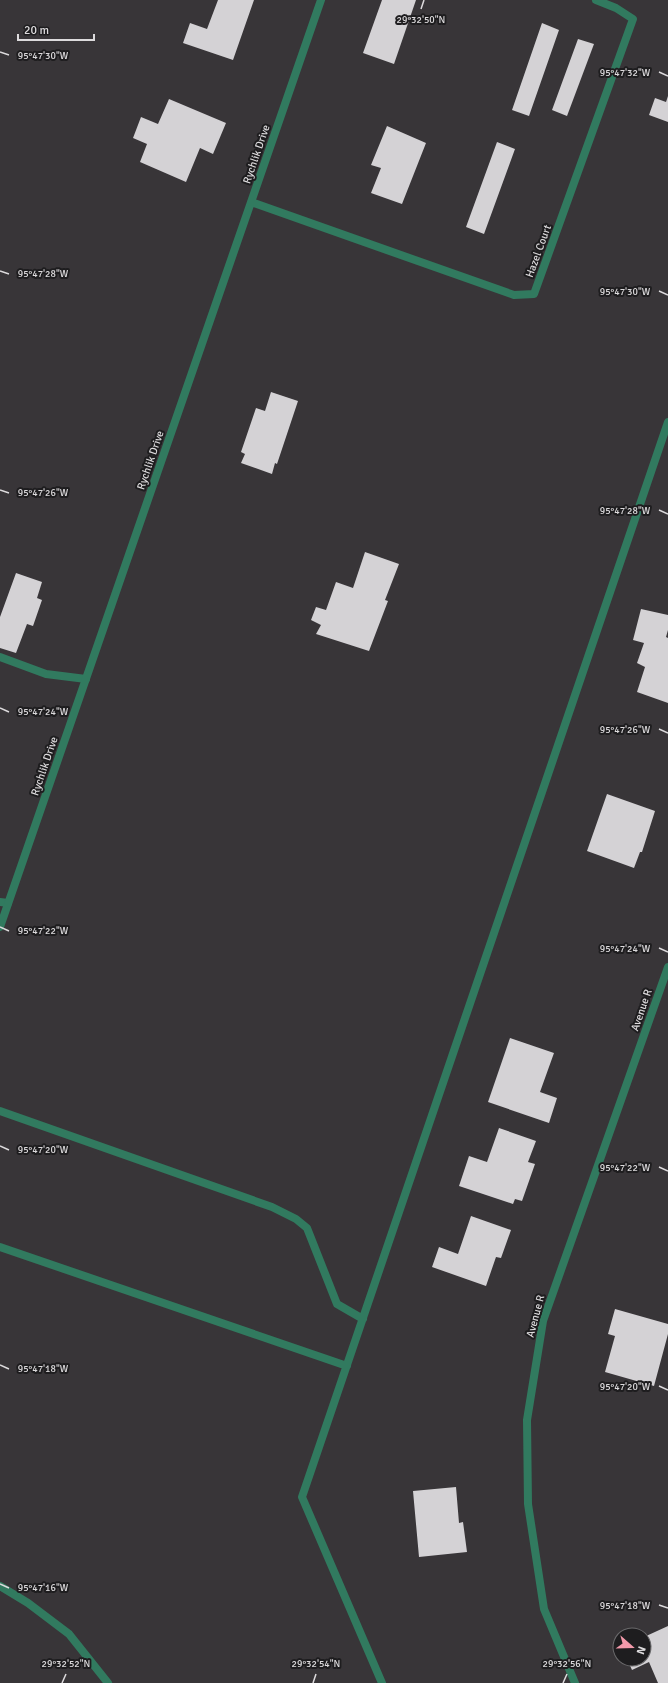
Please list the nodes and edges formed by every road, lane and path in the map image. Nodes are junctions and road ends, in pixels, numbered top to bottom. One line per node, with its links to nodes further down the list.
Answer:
1 (321, 0): 3 (street, Rychlik Drive)
2 (596, 0): 3 (street, Hazel Court)
3 (251, 202): 6 (street, Rychlik Drive)
4 (668, 422): 12 (street)
5 (0, 657): 6 (street)
6 (86, 679): 7 (street, Rychlik Drive)
7 (4, 902): 8 (street, Rychlik Drive)
8 (0, 927)
9 (668, 967): 17 (street, Avenue R)
10 (0, 1111): 12 (street)
11 (0, 1247): 13 (street)
12 (363, 1319): 13 (street)
13 (346, 1366): 16 (street)
14 (0, 1586): 15 (street)
15 (108, 1683)
16 (382, 1683)
17 (575, 1683)

